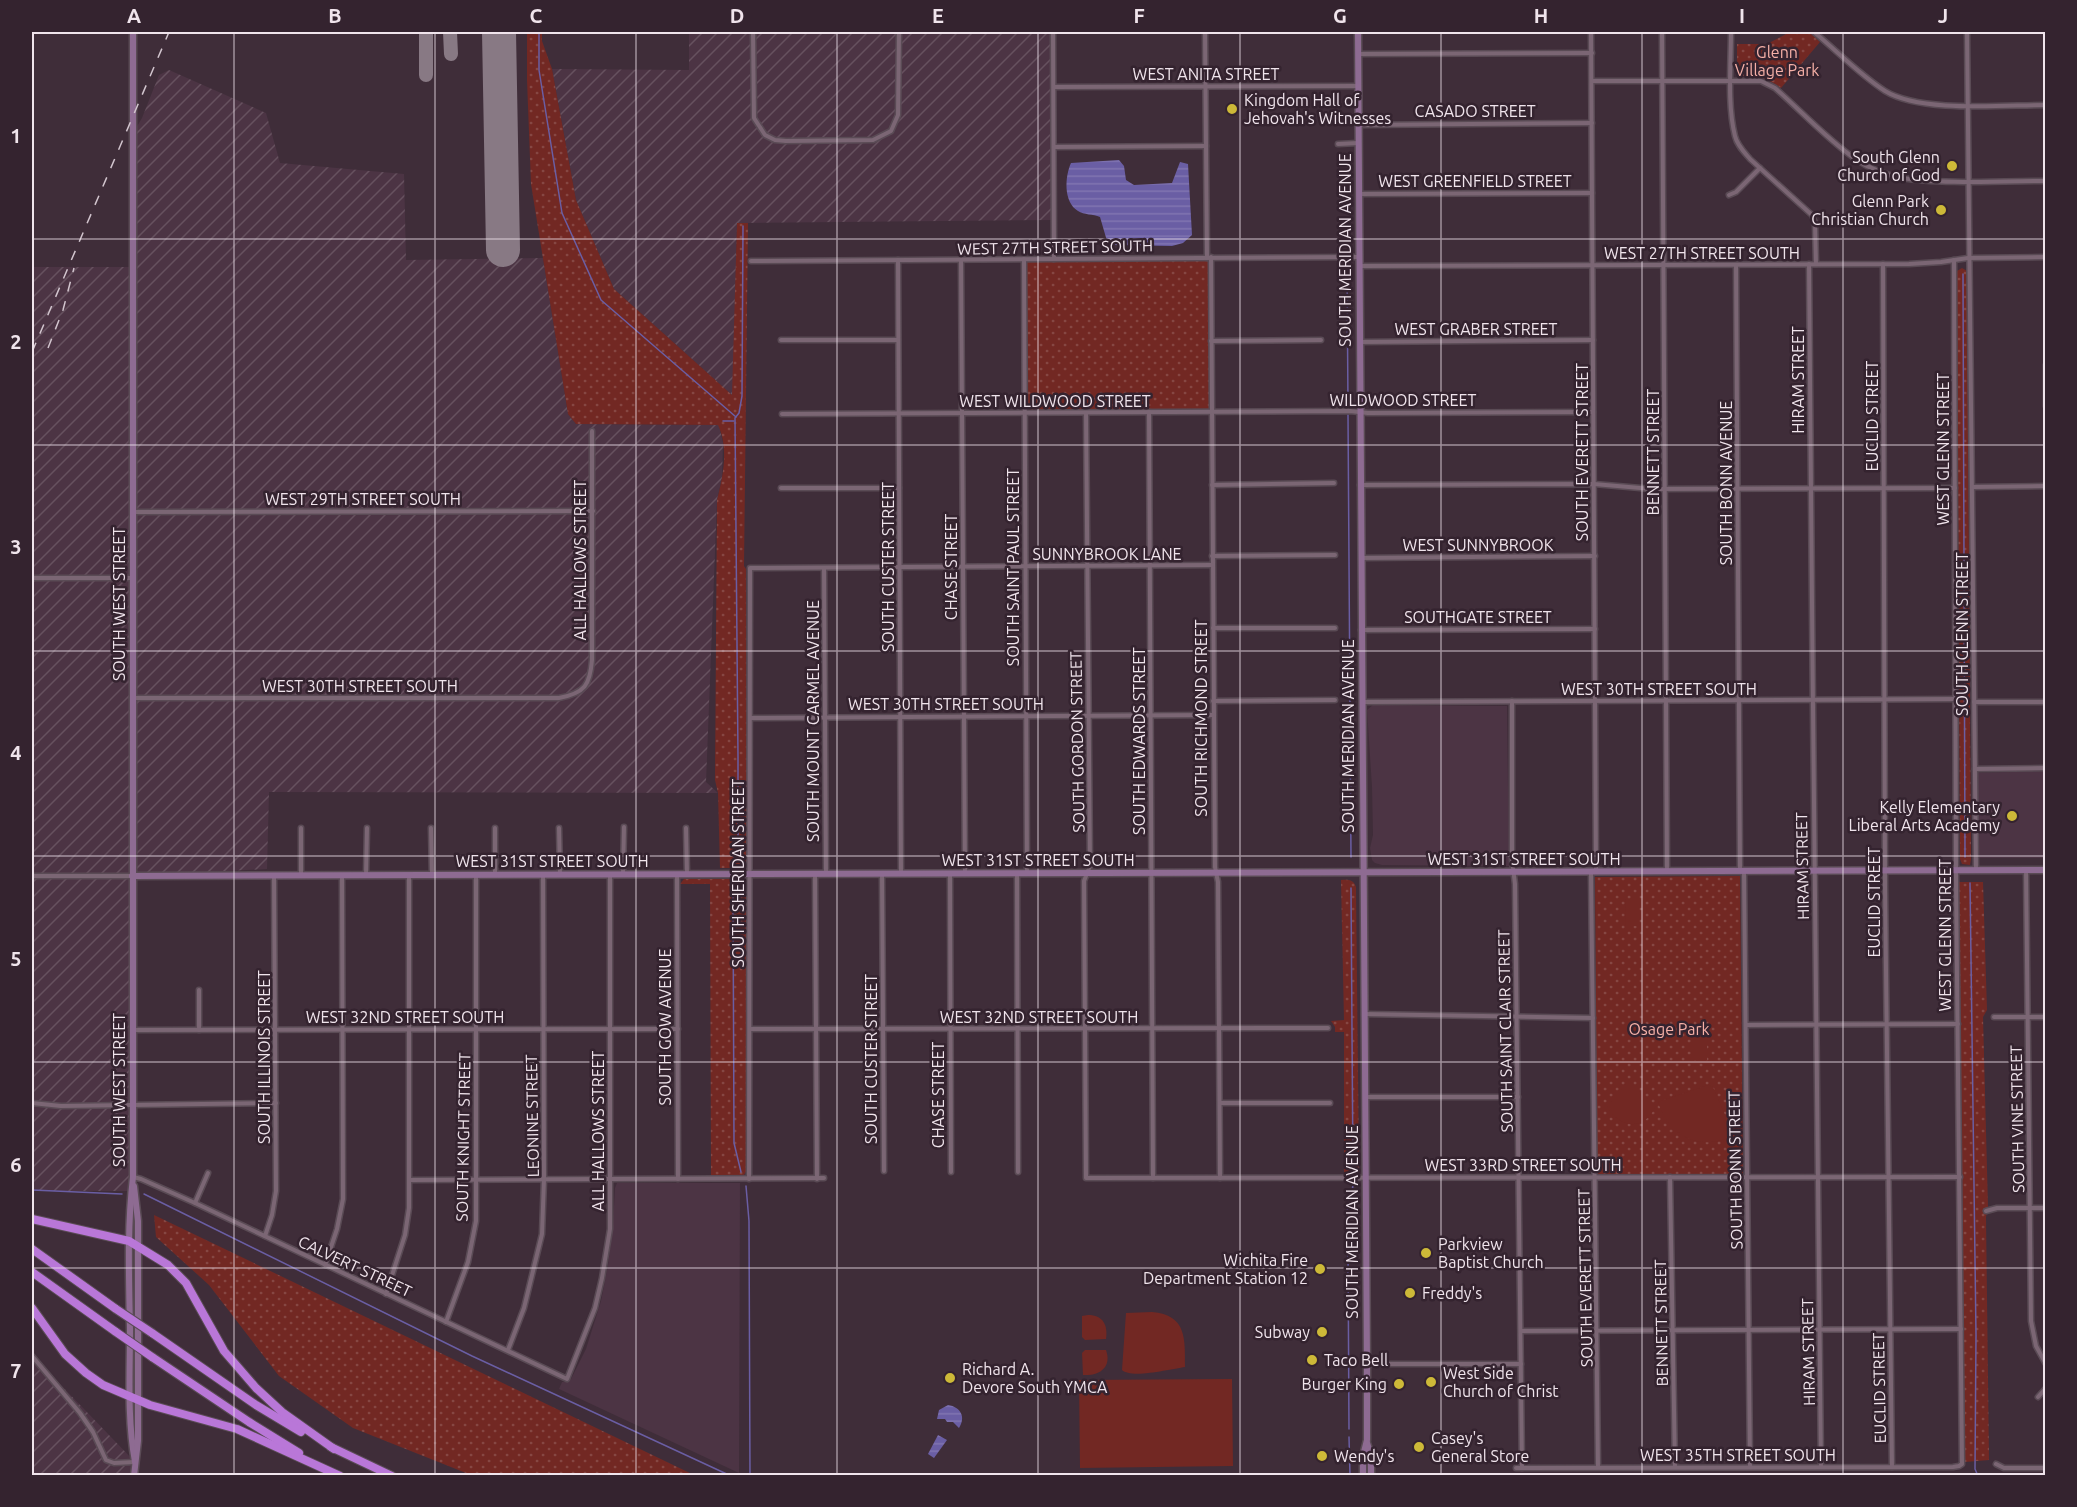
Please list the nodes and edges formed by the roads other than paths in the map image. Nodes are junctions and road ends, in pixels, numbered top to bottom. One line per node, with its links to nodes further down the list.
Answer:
1 (133, 32): 83 (street, SOUTH WEST STREET)
2 (753, 32): 3 (street)
3 (899, 32)
4 (1053, 32): 19 (street)
5 (1205, 32): 17 (street, SOUTH RICHMOND STREET)
6 (1358, 32): 13 (street, SOUTH MERIDIAN AVENUE)
7 (1592, 32): 12 (street, SOUTH EVERETT STREET)
8 (1662, 32): 15 (street, BENNETT STREET)
9 (1731, 32): 16 (street)
10 (1814, 32): 20 (street)
11 (1967, 32): 20 (street, SOUTH GLENN STREET)
12 (1592, 52): 13 (street); 14 (street, SOUTH EVERETT STREET)
13 (1358, 54): 18 (street, SOUTH MERIDIAN AVENUE)
14 (1592, 81): 15 (street); 22 (street, SOUTH EVERETT STREET)
15 (1662, 81): 16 (street); 47 (street, BENNETT STREET)
16 (1731, 81): 28 (street); 30 (street)
17 (1206, 86): 18 (street, WEST ANITA STREET); 19 (street, WEST ANITA STREET); 26 (street, SOUTH RICHMOND STREET)
18 (1358, 86): 23 (street, SOUTH MERIDIAN AVENUE)
19 (1054, 87): 27 (street)
20 (1967, 105): 21 (street); 30 (street, SOUTH GLENN STREET)
21 (2046, 105)
22 (1592, 123): 23 (street, CASADO STREET); 31 (street, SOUTH EVERETT STREET)
23 (1358, 125): 24 (street, SOUTH MERIDIAN AVENUE)
24 (1358, 143): 25 (street); 32 (street, SOUTH MERIDIAN AVENUE)
25 (1338, 144)
26 (1206, 146): 27 (street); 37 (street, SOUTH RICHMOND STREET)
27 (1054, 147): 36 (street)
28 (1761, 168): 33 (street); 45 (street)
29 (2046, 181): 30 (street)
30 (1968, 182): 38 (street, SOUTH GLENN STREET)
31 (1592, 193): 32 (street, WEST GREENFIELD STREET); 50 (street, SOUTH EVERETT STREET)
32 (1359, 194): 34 (street, SOUTH MERIDIAN AVENUE)
33 (1729, 195)
34 (1359, 256): 37 (street, WEST 27TH STREET SOUTH); 49 (street, SOUTH MERIDIAN AVENUE)
35 (2046, 257): 38 (street, WEST 27TH STREET SOUTH)
36 (1054, 258): 37 (street, WEST 27TH STREET SOUTH); 39 (street, WEST 27TH STREET SOUTH)
37 (1209, 258): 55 (street, SOUTH RICHMOND STREET)
38 (1968, 258): 42 (street, WEST 27TH STREET SOUTH); 74 (street, SOUTH GLENN STREET)
39 (1024, 259): 41 (street, WEST 27TH STREET SOUTH); 64 (street, SOUTH SAINT PAUL STREET)
40 (898, 260): 41 (street, WEST 27TH STREET SOUTH); 43 (street, WEST 27TH STREET SOUTH); 52 (street, SOUTH CUSTER STREET)
41 (961, 260): 63 (street, CHASE STREET)
42 (1954, 260): 46 (street, WEST 27TH STREET SOUTH); 77 (street, WEST GLENN STREET)
43 (751, 261)
44 (1809, 264): 45 (street, WEST 27TH STREET SOUTH); 48 (street, WEST 27TH STREET SOUTH); 80 (street, HIRAM STREET)
45 (1816, 264): 46 (street, WEST 27TH STREET SOUTH)
46 (1883, 264): 81 (street, EUCLID STREET)
47 (1663, 265): 48 (street, WEST 27TH STREET SOUTH); 50 (street, WEST 27TH STREET SOUTH); 78 (street, BENNETT STREET)
48 (1736, 265): 79 (street, SOUTH BONN AVENUE)
49 (1359, 266): 50 (street, WEST 27TH STREET SOUTH); 56 (street, SOUTH MERIDIAN AVENUE)
50 (1593, 266): 54 (street, SOUTH EVERETT STREET)
51 (781, 340): 52 (street)
52 (898, 340): 67 (street, SOUTH CUSTER STREET)
53 (1321, 340): 55 (street)
54 (1593, 340): 56 (street, WEST GRABER STREET); 62 (street, SOUTH EVERETT STREET)
55 (1211, 341): 60 (street, SOUTH RICHMOND STREET)
56 (1359, 342): 61 (street, SOUTH MERIDIAN AVENUE)
57 (2046, 365): 58 (street)
58 (2046, 406)
59 (1149, 412): 60 (street, WEST WILDWOOD STREET); 65 (street, WEST WILDWOOD STREET); 89 (street, SOUTH EDWARDS STREET)
60 (1212, 412): 61 (street, WILDWOOD STREET); 71 (street, SOUTH RICHMOND STREET)
61 (1360, 412): 62 (street, WILDWOOD STREET); 72 (street, SOUTH MERIDIAN AVENUE)
62 (1593, 412): 70 (street, SOUTH EVERETT STREET)
63 (962, 413): 64 (street, WEST WILDWOOD STREET); 67 (street, WEST WILDWOOD STREET); 91 (street, CHASE STREET)
64 (1025, 413): 65 (street, WEST WILDWOOD STREET); 92 (street, SOUTH SAINT PAUL STREET)
65 (1086, 413): 93 (street, SOUTH GORDON STREET)
66 (782, 414): 67 (street, WEST WILDWOOD STREET)
67 (899, 414): 76 (street, SOUTH CUSTER STREET)
68 (592, 431): 82 (street, ALL HALLOWS STREET)
69 (1334, 483): 71 (street)
70 (1594, 484): 72 (street); 78 (street); 86 (street, SOUTH EVERETT STREET)
71 (1212, 485): 85 (street, SOUTH RICHMOND STREET)
72 (1360, 485): 87 (street, SOUTH MERIDIAN AVENUE)
73 (2046, 486): 74 (street)
74 (1973, 487): 114 (street, SOUTH GLENN STREET)
75 (781, 488): 76 (street)
76 (899, 488): 90 (street, SOUTH CUSTER STREET)
77 (1955, 488): 81 (street); 105 (street, WEST GLENN STREET)
78 (1665, 489): 79 (street); 112 (street, BENNETT STREET)
79 (1738, 489): 80 (street); 108 (street, SOUTH BONN AVENUE)
80 (1811, 489): 81 (street); 109 (street, HIRAM STREET)
81 (1884, 489): 104 (street, EUCLID STREET)
82 (593, 511): 83 (street, WEST 29TH STREET SOUTH); 102 (street, ALL HALLOWS STREET)
83 (133, 512): 97 (street, SOUTH WEST STREET)
84 (1335, 555): 85 (street)
85 (1212, 556): 88 (street, SOUTH RICHMOND STREET)
86 (1594, 556): 87 (street, WEST SUNNYBROOK); 100 (street, SOUTH EVERETT STREET)
87 (1361, 558): 101 (street, SOUTH MERIDIAN AVENUE)
88 (1212, 565): 89 (street, SUNNYBROOK LANE); 98 (street, SOUTH RICHMOND STREET)
89 (1150, 566): 93 (street, SUNNYBROOK LANE); 116 (street, SOUTH EDWARDS STREET)
90 (900, 567): 91 (street, SUNNYBROOK LANE); 95 (street, SUNNYBROOK LANE); 122 (street, SOUTH CUSTER STREET)
91 (963, 567): 92 (street, SUNNYBROOK LANE); 118 (street, CHASE STREET)
92 (1025, 567): 93 (street, SUNNYBROOK LANE); 119 (street, SOUTH SAINT PAUL STREET)
93 (1088, 567): 120 (street, SOUTH GORDON STREET)
94 (750, 568): 95 (street, SUNNYBROOK LANE); 123 (street, SOUTH SHERIDAN STREET)
95 (824, 568): 121 (street, SOUTH MOUNT CARMEL AVENUE)
96 (32, 578): 97 (street)
97 (133, 578): 103 (street, SOUTH WEST STREET)
98 (1213, 628): 99 (street); 110 (street, SOUTH RICHMOND STREET)
99 (1335, 628)
100 (1595, 629): 101 (street, SOUTHGATE STREET); 107 (street, SOUTH EVERETT STREET)
101 (1361, 630): 113 (street, SOUTH MERIDIAN AVENUE)
102 (585, 687): 103 (street, WEST 30TH STREET SOUTH)
103 (132, 698): 171 (street, SOUTH WEST STREET)
104 (1886, 699): 105 (street, WEST 30TH STREET SOUTH); 109 (street, WEST 30TH STREET SOUTH); 135 (street, EUCLID STREET)
105 (1957, 699): 136 (street, WEST GLENN STREET)
106 (1335, 700): 110 (street)
107 (1595, 700): 111 (street, WEST 30TH STREET SOUTH); 112 (street, WEST 30TH STREET SOUTH); 138 (street, SOUTH EVERETT STREET)
108 (1739, 700): 109 (street, WEST 30TH STREET SOUTH); 112 (street, WEST 30TH STREET SOUTH); 140 (street, SOUTH BONN STREET)
109 (1814, 700): 141 (street, HIRAM STREET)
110 (1213, 701): 117 (street, SOUTH RICHMOND STREET)
111 (1512, 701): 113 (street, WEST 30TH STREET SOUTH); 145 (street, SOUTH SAINT CLAIR STREET)
112 (1666, 701): 139 (street, BENNETT STREET)
113 (1362, 702): 144 (street, SOUTH MERIDIAN AVENUE)
114 (1974, 702): 115 (street); 125 (street, SOUTH GLENN STREET)
115 (2046, 702)
116 (1151, 715): 117 (street, WEST 30TH STREET SOUTH); 120 (street, WEST 30TH STREET SOUTH); 154 (street, SOUTH EDWARDS STREET)
117 (1213, 715): 143 (street, SOUTH RICHMOND STREET)
118 (964, 716): 119 (street, WEST 30TH STREET SOUTH); 122 (street, WEST 30TH STREET SOUTH); 151 (street, CHASE STREET)
119 (1026, 716): 120 (street, WEST 30TH STREET SOUTH); 153 (street, SOUTH SAINT PAUL STREET)
120 (1088, 716): 142 (street, SOUTH GORDON STREET)
121 (825, 717): 122 (street, WEST 30TH STREET SOUTH); 123 (street, WEST 30TH STREET SOUTH); 147 (street, SOUTH MOUNT CARMEL AVENUE)
122 (900, 717): 149 (street, SOUTH CUSTER STREET)
123 (751, 718): 169 (street, SOUTH SHERIDAN STREET)
124 (2046, 768): 125 (street)
125 (1975, 769): 137 (street, SOUTH GLENN STREET)
126 (624, 827): 166 (street)
127 (301, 828): 156 (street)
128 (367, 828): 158 (street)
129 (431, 828): 160 (street)
130 (495, 828): 162 (street)
131 (559, 828): 164 (street)
132 (686, 828): 168 (street)
133 (2026, 870): 134 (street, WEST 31ST STREET SOUTH); 137 (street, WEST 31ST STREET SOUTH); 176 (street, SOUTH VINE STREET)
134 (2046, 870)
135 (1886, 871): 136 (street, WEST 31ST STREET SOUTH); 141 (street, WEST 31ST STREET SOUTH); 180 (street, EUCLID STREET)
136 (1957, 871): 137 (street, WEST 31ST STREET SOUTH); 181 (street, WEST GLENN STREET)
137 (1976, 871)
138 (1593, 872): 139 (street, WEST 31ST STREET SOUTH); 145 (street, WEST 31ST STREET SOUTH); 178 (street, SOUTH EVERETT STREET)
139 (1667, 872): 140 (street, WEST 31ST STREET SOUTH)
140 (1742, 872): 141 (street, WEST 31ST STREET SOUTH); 182 (street, SOUTH BONN STREET)
141 (1814, 872): 179 (street, HIRAM STREET)
142 (1088, 873): 153 (street, WEST 31ST STREET SOUTH); 154 (street, WEST 31ST STREET SOUTH); 196 (street, SOUTH GORDON STREET)
143 (1215, 873): 144 (street, WEST 31ST STREET SOUTH); 154 (street, WEST 31ST STREET SOUTH); 185 (street, SOUTH RICHMOND STREET)
144 (1363, 873): 145 (street, WEST 31ST STREET SOUTH); 173 (street, SOUTH MERIDIAN AVENUE)
145 (1514, 873): 174 (street, SOUTH SAINT CLAIR STREET)
146 (815, 874): 147 (street, WEST 31ST STREET SOUTH); 169 (street, WEST 31ST STREET SOUTH); 183 (street)
147 (826, 874): 148 (street, WEST 31ST STREET SOUTH)
148 (882, 874): 149 (street, WEST 31ST STREET SOUTH); 193 (street, SOUTH CUSTER STREET)
149 (901, 874): 150 (street, WEST 31ST STREET SOUTH)
150 (950, 874): 151 (street, WEST 31ST STREET SOUTH); 194 (street, CHASE STREET)
151 (965, 874): 152 (street, WEST 31ST STREET SOUTH)
152 (1017, 874): 153 (street, WEST 31ST STREET SOUTH); 195 (street)
153 (1027, 874)
154 (1152, 874): 184 (street, SOUTH EDWARDS STREET)
155 (274, 875): 156 (street, WEST 31ST STREET SOUTH); 171 (street, WEST 31ST STREET SOUTH); 199 (street, SOUTH ILLINOIS STREET)
156 (301, 875): 157 (street, WEST 31ST STREET SOUTH)
157 (342, 875): 158 (street, WEST 31ST STREET SOUTH); 200 (street)
158 (366, 875): 159 (street, WEST 31ST STREET SOUTH)
159 (409, 875): 160 (street, WEST 31ST STREET SOUTH); 187 (street)
160 (432, 875): 161 (street, WEST 31ST STREET SOUTH)
161 (476, 875): 162 (street, WEST 31ST STREET SOUTH); 188 (street, SOUTH KNIGHT STREET)
162 (495, 875): 163 (street, WEST 31ST STREET SOUTH)
163 (543, 875): 164 (street, WEST 31ST STREET SOUTH); 189 (street, LEONINE STREET)
164 (560, 875): 165 (street, WEST 31ST STREET SOUTH)
165 (610, 875): 166 (street, WEST 31ST STREET SOUTH); 190 (street, ALL HALLOWS STREET)
166 (624, 875): 167 (street, WEST 31ST STREET SOUTH)
167 (677, 875): 168 (street, WEST 31ST STREET SOUTH); 191 (street, SOUTH GOW AVENUE)
168 (687, 875): 169 (street, WEST 31ST STREET SOUTH)
169 (750, 875): 192 (street, SOUTH SHERIDAN STREET)
170 (32, 876): 171 (street, WEST 31ST STREET SOUTH)
171 (132, 876): 197 (street, SOUTH WEST STREET)
172 (199, 990): 198 (street)
173 (1364, 1014): 174 (street); 201 (street, SOUTH MERIDIAN AVENUE)
174 (1517, 1017): 178 (street); 202 (street, SOUTH SAINT CLAIR STREET)
175 (1994, 1017): 176 (street)
176 (2027, 1017): 177 (street); 233 (street, SOUTH VINE STREET)
177 (2046, 1017)
178 (1593, 1018): 214 (street, SOUTH EVERETT STREET)
179 (1816, 1024): 180 (street); 182 (street); 217 (street, HIRAM STREET)
180 (1887, 1024): 181 (street); 218 (street, EUCLID STREET)
181 (1958, 1024): 219 (street, WEST GLENN STREET)
182 (1746, 1025): 216 (street, SOUTH BONN STREET)
183 (816, 1028): 192 (street, WEST 32ND STREET SOUTH); 193 (street, WEST 32ND STREET SOUTH); 229 (street)
184 (1152, 1028): 185 (street, WEST 32ND STREET SOUTH); 196 (street, WEST 32ND STREET SOUTH); 222 (street, SOUTH EDWARDS STREET)
185 (1218, 1028): 186 (street, WEST 32ND STREET SOUTH); 207 (street, SOUTH RICHMOND STREET)
186 (1328, 1028)
187 (409, 1029): 188 (street, WEST 32ND STREET SOUTH); 200 (street, WEST 32ND STREET SOUTH); 230 (street)
188 (476, 1029): 189 (street, WEST 32ND STREET SOUTH); 231 (street, SOUTH KNIGHT STREET)
189 (543, 1029): 190 (street, WEST 32ND STREET SOUTH); 225 (street, LEONINE STREET)
190 (611, 1029): 191 (street, WEST 32ND STREET SOUTH); 226 (street, ALL HALLOWS STREET)
191 (678, 1029): 227 (street, SOUTH GOW AVENUE)
192 (750, 1029): 228 (street, SOUTH SHERIDAN STREET)
193 (883, 1029): 194 (street, WEST 32ND STREET SOUTH); 208 (street, SOUTH CUSTER STREET)
194 (950, 1029): 195 (street, WEST 32ND STREET SOUTH); 209 (street, CHASE STREET)
195 (1018, 1029): 196 (street, WEST 32ND STREET SOUTH); 210 (street)
196 (1084, 1029): 221 (street, SOUTH GORDON STREET)
197 (132, 1030): 198 (street, WEST 32ND STREET SOUTH); 205 (street, SOUTH WEST STREET)
198 (199, 1030): 199 (street, WEST 32ND STREET SOUTH)
199 (275, 1030): 200 (street, WEST 32ND STREET SOUTH); 206 (street, SOUTH ILLINOIS STREET)
200 (343, 1030): 241 (street)
201 (1365, 1097): 202 (street); 224 (street, SOUTH MERIDIAN AVENUE)
202 (1518, 1097): 213 (street, SOUTH SAINT CLAIR STREET)
203 (32, 1103): 205 (street)
204 (1330, 1103): 207 (street)
205 (132, 1104): 206 (street); 212 (street, SOUTH WEST STREET)
206 (276, 1104): 237 (street, SOUTH ILLINOIS STREET)
207 (1219, 1104): 223 (street, SOUTH RICHMOND STREET)
208 (884, 1171)
209 (951, 1172)
210 (1018, 1172)
211 (208, 1173): 232 (street)
212 (133, 1177): 232 (street, CALVERT STREET); 238 (street, SOUTH WEST STREET); 239 (street, SOUTH WEST STREET)
213 (1519, 1177): 214 (street, WEST 33RD STREET SOUTH); 224 (street, WEST 33RD STREET SOUTH); 248 (street, SOUTH SAINT CLAIR STREET)
214 (1596, 1177): 215 (street, WEST 33RD STREET SOUTH); 249 (street, SOUTH EVERETT STREET)
215 (1670, 1177): 216 (street, WEST 33RD STREET SOUTH); 250 (street, BENNETT STREET)
216 (1747, 1177): 217 (street, WEST 33RD STREET SOUTH); 251 (street, SOUTH BONN STREET)
217 (1818, 1177): 218 (street, WEST 33RD STREET SOUTH); 246 (street, HIRAM STREET)
218 (1889, 1177): 219 (street, WEST 33RD STREET SOUTH); 252 (street, EUCLID STREET)
219 (1960, 1177): 247 (street, WEST GLENN STREET)
220 (824, 1178): 229 (street)
221 (1086, 1178): 222 (street, WEST 33RD STREET SOUTH)
222 (1153, 1178): 223 (street, WEST 33RD STREET SOUTH)
223 (1220, 1178): 224 (street, WEST 33RD STREET SOUTH)
224 (1365, 1178): 255 (street, SOUTH MERIDIAN AVENUE)
225 (544, 1179): 226 (street); 231 (street); 253 (street, LEONINE STREET)
226 (611, 1179): 227 (street); 258 (street, ALL HALLOWS STREET)
227 (678, 1179): 228 (street)
228 (749, 1179): 229 (street)
229 (817, 1179)
230 (410, 1180): 231 (street); 243 (street)
231 (477, 1180): 245 (street, SOUTH KNIGHT STREET)
232 (195, 1203): 237 (street, CALVERT STREET)
233 (2030, 1208): 234 (street); 235 (street); 257 (street, SOUTH VINE STREET)
234 (2046, 1208)
235 (1986, 1210)
236 (32, 1219): 238 (highway)
237 (265, 1236): 241 (street, CALVERT STREET)
238 (129, 1241): 239 (highway); 260 (street, SOUTH WEST STREET)
239 (138, 1246): 262 (street, SOUTH WEST STREET); 264 (highway)
240 (32, 1249): 264 (highway, bridge)
241 (325, 1265): 243 (street, CALVERT STREET)
242 (32, 1272): 277 (highway, bridge)
243 (386, 1294): 245 (street, CALVERT STREET)
244 (32, 1308): 260 (highway)
245 (446, 1322): 253 (street, CALVERT STREET)
246 (1819, 1329): 251 (street); 252 (street); 270 (street, HIRAM STREET)
247 (1961, 1329): 252 (street); 267 (street, WEST GLENN STREET)
248 (1521, 1330): 249 (street); 256 (street, SOUTH SAINT CLAIR STREET)
249 (1597, 1330): 250 (street); 268 (street, SOUTH EVERETT STREET)
250 (1673, 1330): 251 (street); 274 (street, BENNETT STREET)
251 (1749, 1330): 269 (street, SOUTH BONN STREET)
252 (1890, 1330): 271 (street, EUCLID STREET)
253 (508, 1350): 258 (street, CALVERT STREET)
254 (32, 1356): 265 (street)
255 (1367, 1364): 256 (street); 263 (street, SOUTH MERIDIAN AVENUE)
256 (1521, 1364): 273 (street, SOUTH SAINT CLAIR STREET)
257 (2046, 1364)
258 (567, 1379)
259 (2046, 1388): 261 (street)
260 (130, 1396): 262 (highway); 265 (street, SOUTH WEST STREET)
261 (2038, 1397)
262 (138, 1400): 265 (street, SOUTH WEST STREET); 277 (highway)
263 (1367, 1440): 279 (street, SOUTH MERIDIAN AVENUE); 280 (street, SOUTH MERIDIAN AVENUE)
264 (334, 1449): 278 (highway)
265 (135, 1462): 276 (street, SOUTH WEST STREET)
266 (1996, 1464): 275 (street)
267 (1961, 1465): 271 (street, WEST 35TH STREET SOUTH)
268 (1598, 1467): 273 (street, WEST 35TH STREET SOUTH); 274 (street, WEST 35TH STREET SOUTH)
269 (1750, 1467): 270 (street, WEST 35TH STREET SOUTH); 274 (street, WEST 35TH STREET SOUTH)
270 (1821, 1467): 271 (street, WEST 35TH STREET SOUTH)
271 (1892, 1467)
272 (1516, 1468): 273 (street, WEST 35TH STREET SOUTH)
273 (1522, 1468)
274 (1675, 1468)
275 (2046, 1468)
276 (134, 1476)
277 (341, 1476)
278 (392, 1476)
279 (1363, 1476)
280 (1371, 1476)

